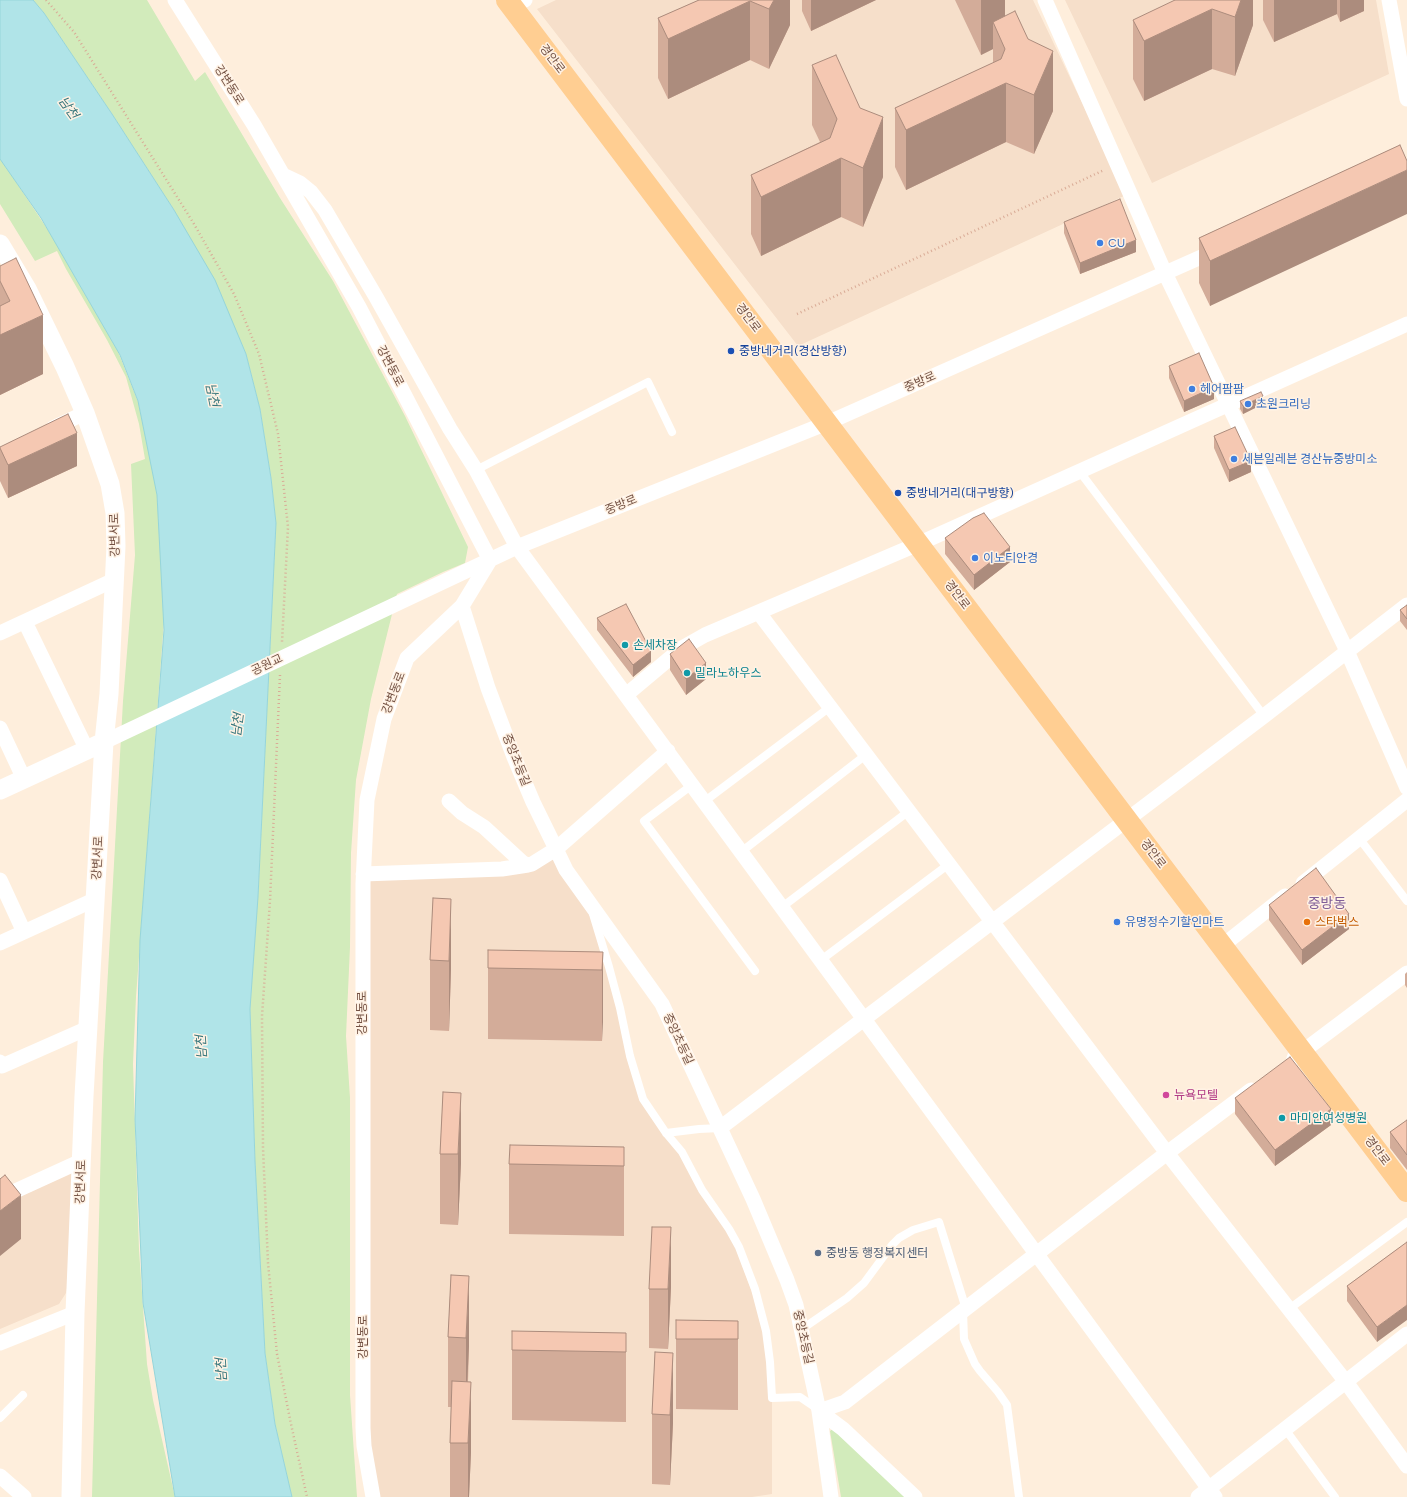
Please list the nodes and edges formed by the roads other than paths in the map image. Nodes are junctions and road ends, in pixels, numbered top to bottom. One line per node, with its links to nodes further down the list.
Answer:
1 (175, 0): 6 (street, 강변동로)
2 (1045, 0): 9 (street)
3 (1389, 0): 5 (street)
4 (515, 2): 13 (main road, 경안로)
5 (1407, 99)
6 (283, 175): 16 (street); 20 (street, 강변동로)
7 (0, 244): 12 (street, 강변서로)
8 (1229, 245): 9 (street, 중방로)
9 (1165, 273): 11 (street); 13 (street, 중방로)
10 (1407, 324): 11 (street)
11 (1228, 404): 17 (street); 28 (street)
12 (85, 413): 15 (street); 21 (street, 강변서로)
13 (827, 423): 18 (main road, 경안로); 19 (street, 중방로)
14 (672, 432): 16 (lane)
15 (42, 433)
16 (476, 470): 19 (street)
17 (1080, 472): 18 (street); 31 (lane)
18 (918, 544): 25 (street); 45 (main road, 경안로)
19 (517, 546): 20 (street, 중방로); 29 (street)
20 (490, 560): 22 (street, 중방로); 24 (street, 강변동로)
21 (114, 580): 26 (street); 33 (street, 강변서로)
22 (430, 588): 33 (street, 공원교)
23 (1407, 605): 28 (street)
24 (462, 606): 47 (street, 중앙초등길); 51 (street, 강변동로)
25 (759, 612): 29 (street); 30 (street)
26 (25, 622): 27 (street); 34 (street)
27 (0, 633)
28 (1347, 651): 31 (street); 39 (street)
29 (626, 695): 35 (street)
30 (830, 706): 36 (street); 42 (lane)
31 (1264, 716): 45 (street)
32 (0, 728): 37 (street)
33 (104, 742): 34 (street); 53 (street, 강변서로)
34 (86, 750): 37 (street)
35 (668, 751): 38 (street); 47 (street)
36 (867, 754): 44 (street); 48 (lane)
37 (24, 779): 40 (street)
38 (692, 785): 42 (street); 62 (lane)
39 (1407, 788)
40 (0, 790)
41 (1407, 800): 46 (street)
42 (705, 801): 48 (street)
43 (449, 802): 50 (street)
44 (909, 811): 49 (street); 56 (lane)
45 (1126, 820): 57 (street); 60 (main road, 경안로)
46 (1359, 838): 54 (lane); 60 (street)
47 (556, 849): 50 (street); 55 (street, 중앙초등길)
48 (741, 852): 56 (street)
49 (949, 864): 57 (street); 61 (lane)
50 (528, 865): 51 (street)
51 (363, 874): 94 (street, 강변동로)
52 (0, 880): 58 (street)
53 (96, 899): 58 (street); 65 (street, 강변서로)
54 (1407, 901)
55 (590, 904): 70 (street, 중앙초등길); 71 (lane)
56 (782, 907): 61 (street)
57 (993, 921): 64 (street); 72 (street)
58 (24, 932): 59 (street)
59 (0, 943)
60 (1222, 946): 66 (main road, 경안로)
61 (821, 960): 64 (street)
62 (755, 971)
63 (1407, 973): 66 (street)
64 (864, 1018): 70 (street); 77 (street)
65 (88, 1028): 67 (street); 73 (street, 강변서로)
66 (1302, 1052): 68 (street); 74 (main road, 경안로)
67 (1, 1065)
68 (1284, 1066)
69 (1266, 1080): 72 (street)
70 (720, 1128): 71 (lane); 81 (street, 중앙초등길)
71 (666, 1133): 86 (lane)
72 (1168, 1153): 77 (street); 79 (street)
73 (81, 1161): 75 (street); 80 (street, 강변서로)
74 (1407, 1191)
75 (0, 1198)
76 (1407, 1222): 79 (lane)
77 (1037, 1254): 78 (street); 91 (street)
78 (965, 1310): 81 (lane); 86 (street); 97 (lane)
79 (1289, 1310): 84 (street)
80 (75, 1313): 83 (street); 93 (street, 강변서로)
81 (802, 1329): 86 (street, 중앙초등길)
82 (1407, 1334): 84 (street)
83 (0, 1343)
84 (1346, 1382): 88 (street); 89 (street)
85 (24, 1395): 87 (lane)
86 (819, 1411): 95 (street, 중앙초등길); 96 (street)
87 (0, 1418)
88 (1285, 1429): 91 (street); 98 (lane)
89 (1407, 1466)
90 (0, 1476): 92 (street)
91 (1207, 1494)
92 (24, 1497)
93 (71, 1497)
94 (373, 1497)
95 (831, 1497)
96 (915, 1497)
97 (1019, 1497)
98 (1334, 1497)

